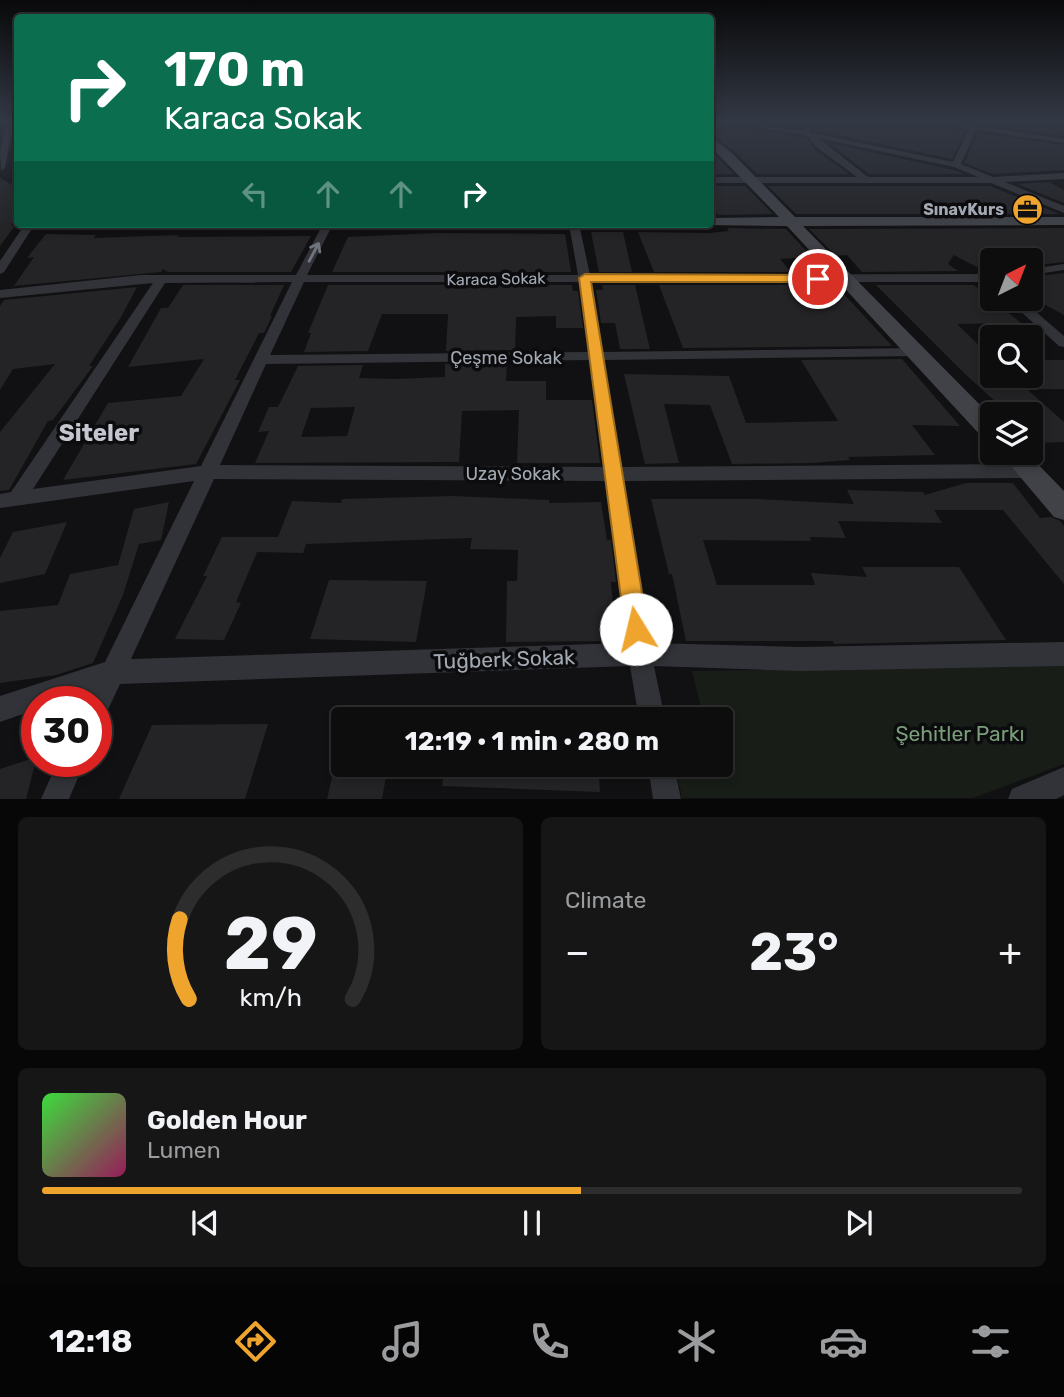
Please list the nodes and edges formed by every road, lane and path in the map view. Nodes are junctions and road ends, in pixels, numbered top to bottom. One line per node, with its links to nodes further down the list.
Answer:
1 (731, 158): 8 (main road)
2 (837, 158): 9 (street)
3 (924, 158): 5 (street)
4 (959, 158): 5 (street)
5 (956, 165): 10 (street)
6 (1064, 176): 10 (street)
7 (714, 180): 8 (street)
8 (754, 180): 9 (street); 14 (main road)
9 (866, 180): 10 (street)
10 (994, 180): 11 (street)
11 (1064, 210)
12 (1064, 221): 14 (street)
13 (714, 222): 14 (street)
14 (793, 222): 23 (main road)
15 (27, 228): 19 (street)
16 (326, 228): 24 (street, one-way to 16)
17 (575, 228): 21 (street)
18 (1064, 267): 20 (street)
19 (0, 270)
20 (1043, 270)
21 (585, 278): 23 (street, Karaca Sokak); 24 (street, Karaca Sokak); 32 (street)
22 (161, 279): 24 (street, Karaca Sokak); 26 (street, Karaca Sokak); 39 (street)
23 (844, 279): 25 (street, Karaca Sokak); 31 (main road)
24 (299, 280): 33 (street)
25 (980, 280)
26 (0, 294)
27 (1028, 312): 30 (street)
28 (1033, 312): 29 (street)
29 (1064, 329)
30 (1064, 343)
31 (918, 352): 32 (street, Çeşme Sokak); 34 (main road)
32 (596, 357): 33 (street, Çeşme Sokak); 38 (street)
33 (261, 360): 37 (street)
34 (980, 419)
35 (980, 463): 38 (street, Uzay Sokak)
36 (1023, 465): 40 (main road)
37 (208, 472): 38 (street, Uzay Sokak); 39 (street, Uzay Sokak); 43 (street)
38 (613, 474): 41 (street)
39 (9, 499)
40 (1064, 509)
41 (640, 654): 42 (street, Tuğberk Sokak); 43 (street, Tuğberk Sokak); 45 (street)
42 (1064, 654)
43 (112, 672): 44 (street); 46 (street, Tuğberk Sokak)
44 (106, 686)
45 (650, 707)
46 (0, 709)
47 (65, 777): 50 (street)
48 (663, 777): 51 (street)
49 (1064, 781): 52 (street)
50 (55, 799)
51 (667, 799)
52 (1022, 799)

